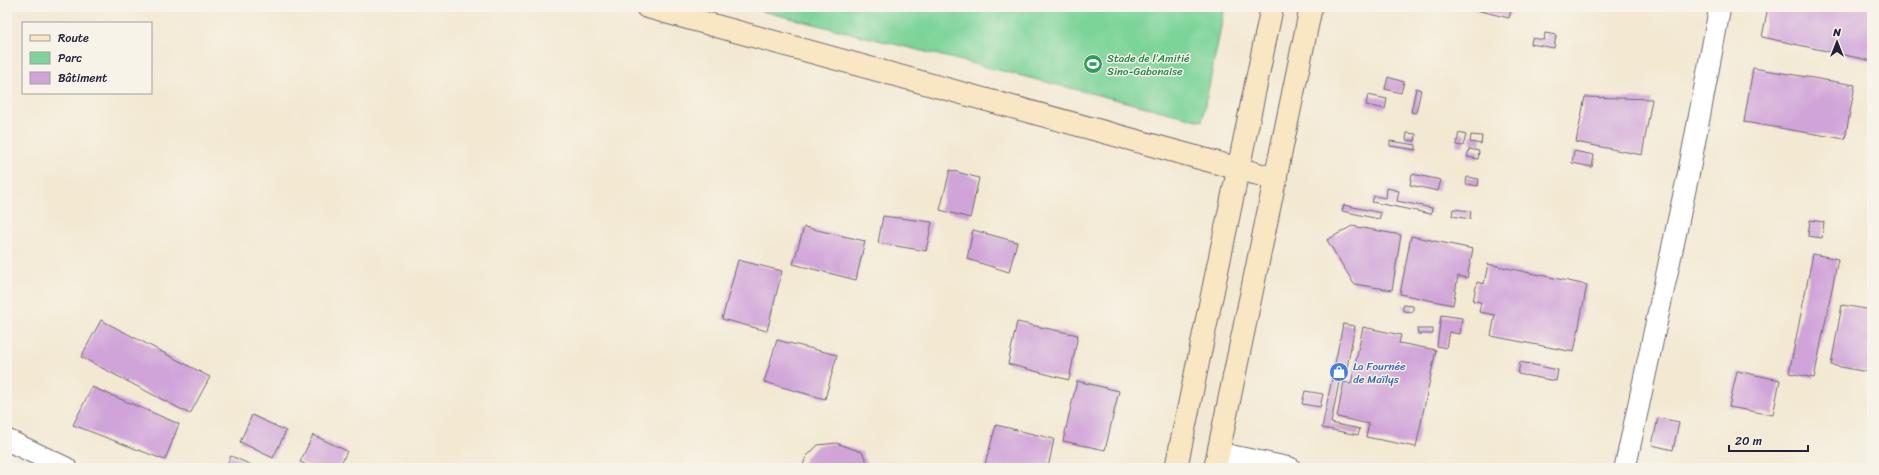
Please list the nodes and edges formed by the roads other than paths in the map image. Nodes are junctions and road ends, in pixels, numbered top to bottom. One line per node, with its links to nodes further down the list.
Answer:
1 (647, 7): 5 (street)
2 (1272, 7): 5 (street)
3 (1311, 7): 6 (street)
4 (1720, 7): 12 (street)
5 (1238, 169): 6 (street); 10 (street)
6 (1276, 179): 8 (street)
7 (7, 440): 9 (street)
8 (1217, 461): 11 (street)
9 (66, 468)
10 (1176, 468)
11 (1290, 468)
12 (1626, 468)

